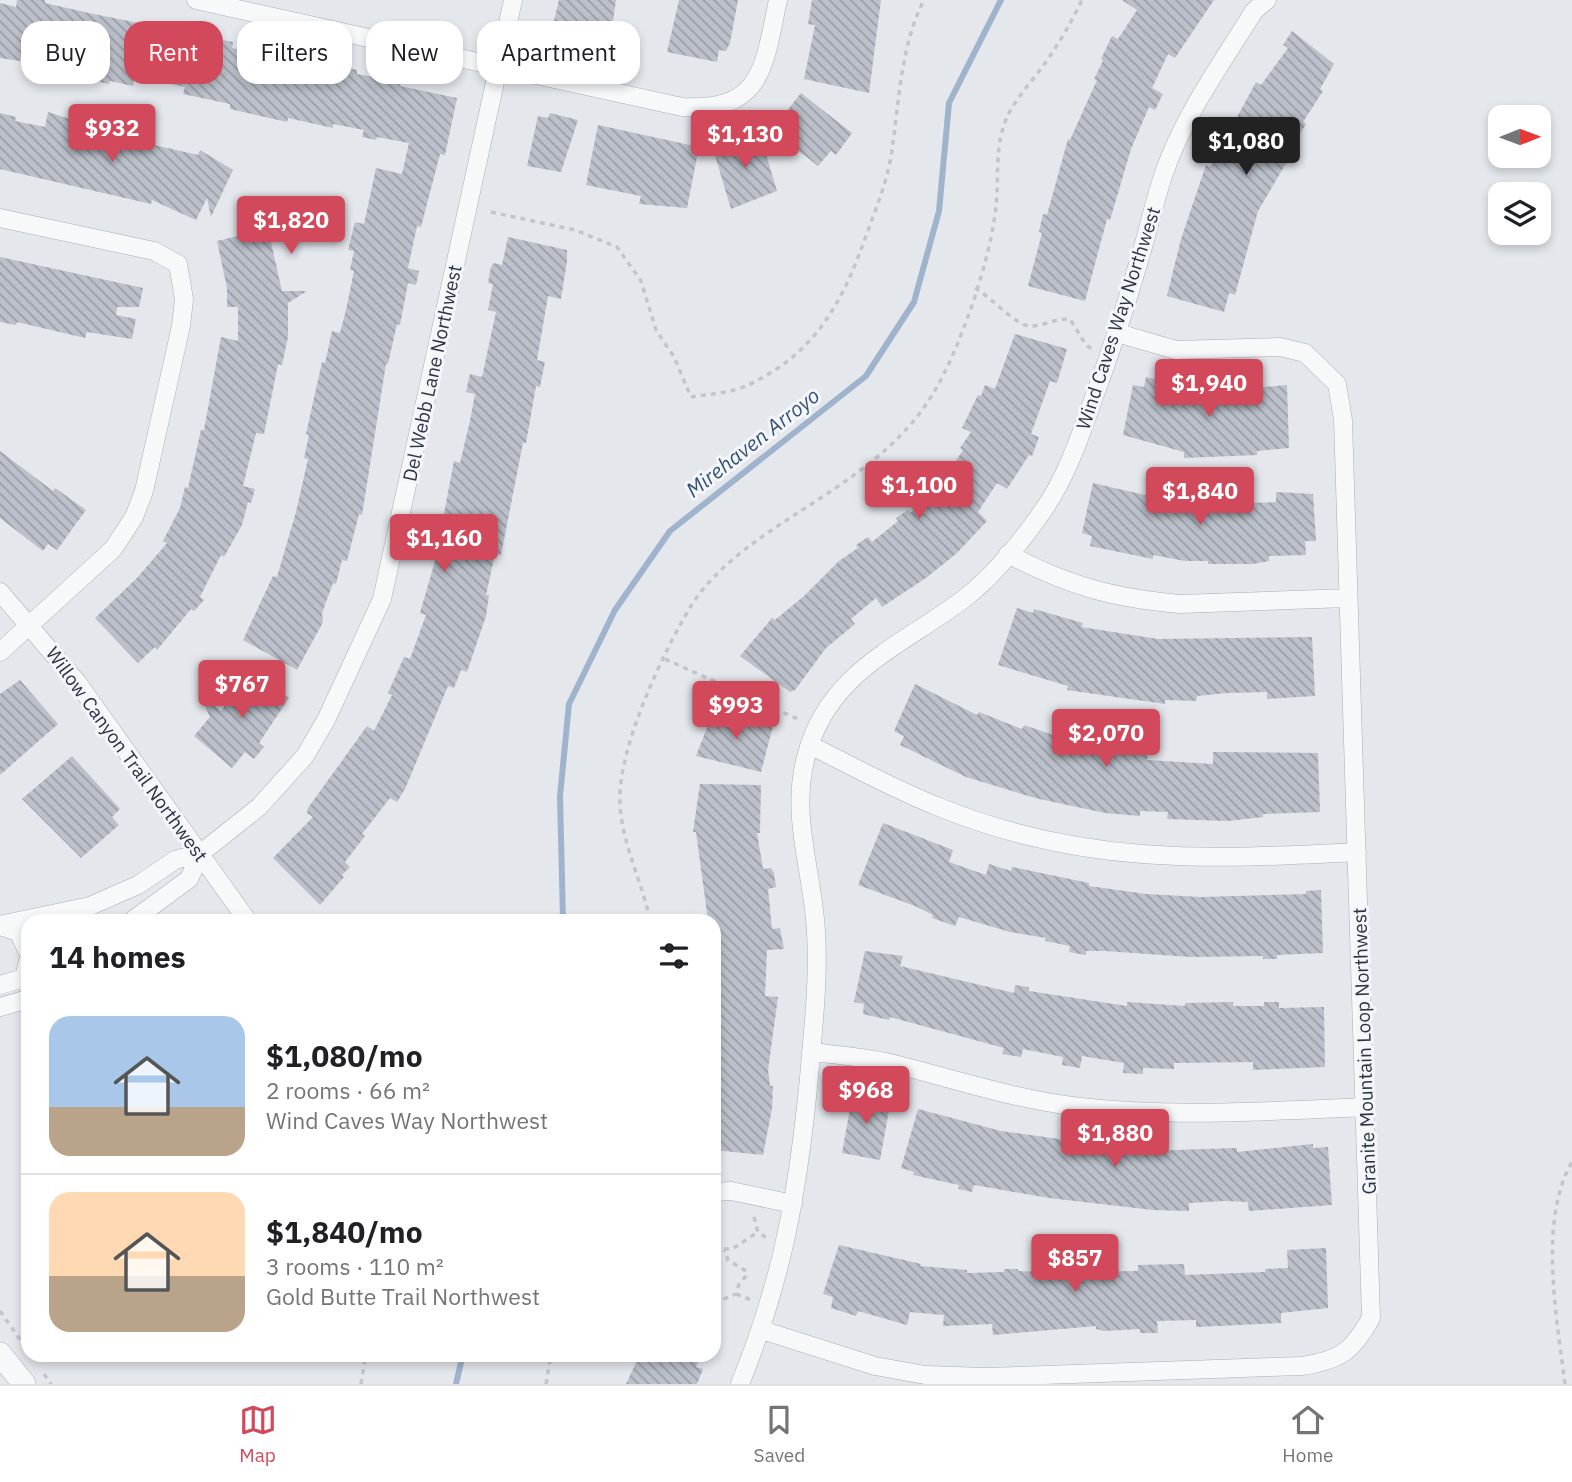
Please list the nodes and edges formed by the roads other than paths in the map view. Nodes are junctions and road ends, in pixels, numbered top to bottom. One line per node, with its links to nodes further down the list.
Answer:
1 (196, 0): 6 (street)
2 (513, 0): 5 (street, Del Webb Lane Northwest)
3 (778, 0): 8 (street)
4 (1267, 0): 10 (street, Wind Caves Way Northwest)
5 (508, 21)
6 (477, 62)
7 (494, 84): 18 (street, Del Webb Lane Northwest)
8 (576, 84)
9 (0, 218): 14 (street)
10 (1117, 333): 11 (street, Wind Caves Way Northwest); 13 (street, Granite Mountain Loop Northwest)
11 (1008, 554): 13 (street); 16 (street, Wind Caves Way Northwest)
12 (0, 592): 14 (street, Willow Canyon Trail Northwest)
13 (1348, 598): 17 (street, Granite Mountain Loop Northwest)
14 (32, 625): 15 (street); 18 (street, Willow Canyon Trail Northwest)
15 (0, 652)
16 (810, 745): 17 (street); 29 (street, Wind Caves Way Northwest)
17 (1357, 852): 30 (street, Granite Mountain Loop Northwest)
18 (201, 853): 19 (street, Del Webb Lane Northwest); 20 (street, Del Webb Lane Northwest); 21 (street, Willow Canyon Trail Northwest)
19 (52, 914)
20 (141, 914)
21 (243, 914)
22 (21, 921): 23 (street, Del Webb Lane Northwest)
23 (0, 925): 24 (street, Del Webb Lane Northwest)
24 (21, 938)
25 (21, 975): 26 (street)
26 (0, 985)
27 (21, 1001): 28 (street)
28 (0, 1007)
29 (811, 1052): 30 (street); 32 (street, Wind Caves Way Northwest)
30 (1366, 1107): 33 (street, Granite Mountain Loop Northwest)
31 (721, 1192): 32 (street)
32 (793, 1204): 33 (street, Wind Caves Way Northwest)
33 (762, 1330): 36 (street, Wind Caves Way Northwest)
34 (0, 1354): 35 (street)
35 (24, 1384)
36 (740, 1384)

